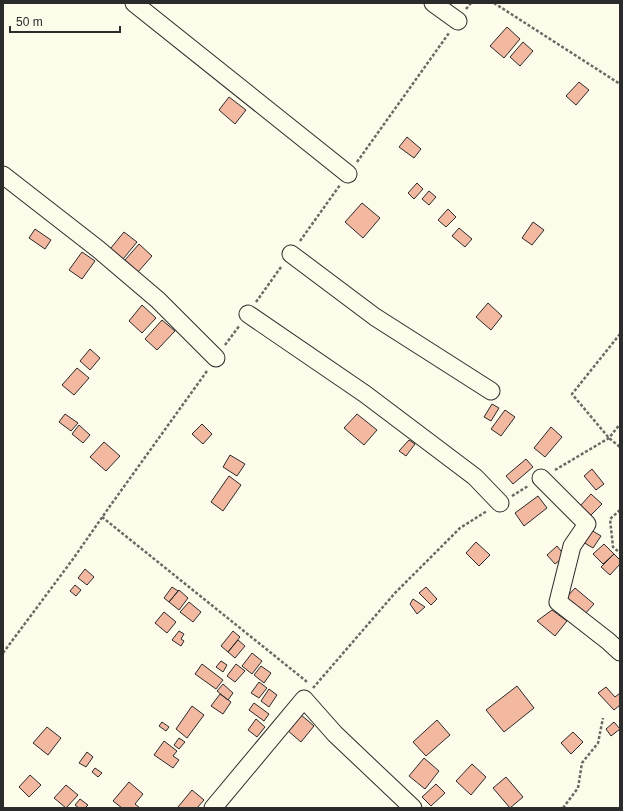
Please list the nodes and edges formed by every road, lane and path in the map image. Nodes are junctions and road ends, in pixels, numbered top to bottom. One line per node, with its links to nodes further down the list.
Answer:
1 (134, 3): 7 (street)
2 (434, 3): 5 (street)
3 (471, 3): 5 (path)
4 (494, 3): 6 (path)
5 (458, 21): 7 (path)
6 (620, 84)
7 (348, 174): 9 (path)
8 (3, 175): 12 (street)
9 (291, 254): 10 (path); 13 (street)
10 (248, 314): 12 (path); 18 (street)
11 (620, 334): 15 (path)
12 (216, 358): 20 (path)
13 (491, 391)
14 (620, 424): 15 (path)
15 (609, 438): 16 (path); 17 (path)
16 (620, 447)
17 (541, 478): 18 (path); 22 (street)
18 (500, 503): 24 (path)
19 (620, 510): 21 (path)
20 (102, 517): 23 (path); 24 (path)
21 (620, 554)
22 (620, 652)
23 (3, 653)
24 (304, 699): 26 (street); 27 (street)
25 (604, 718): 28 (path)
26 (213, 808)
27 (413, 808)
28 (563, 808)

